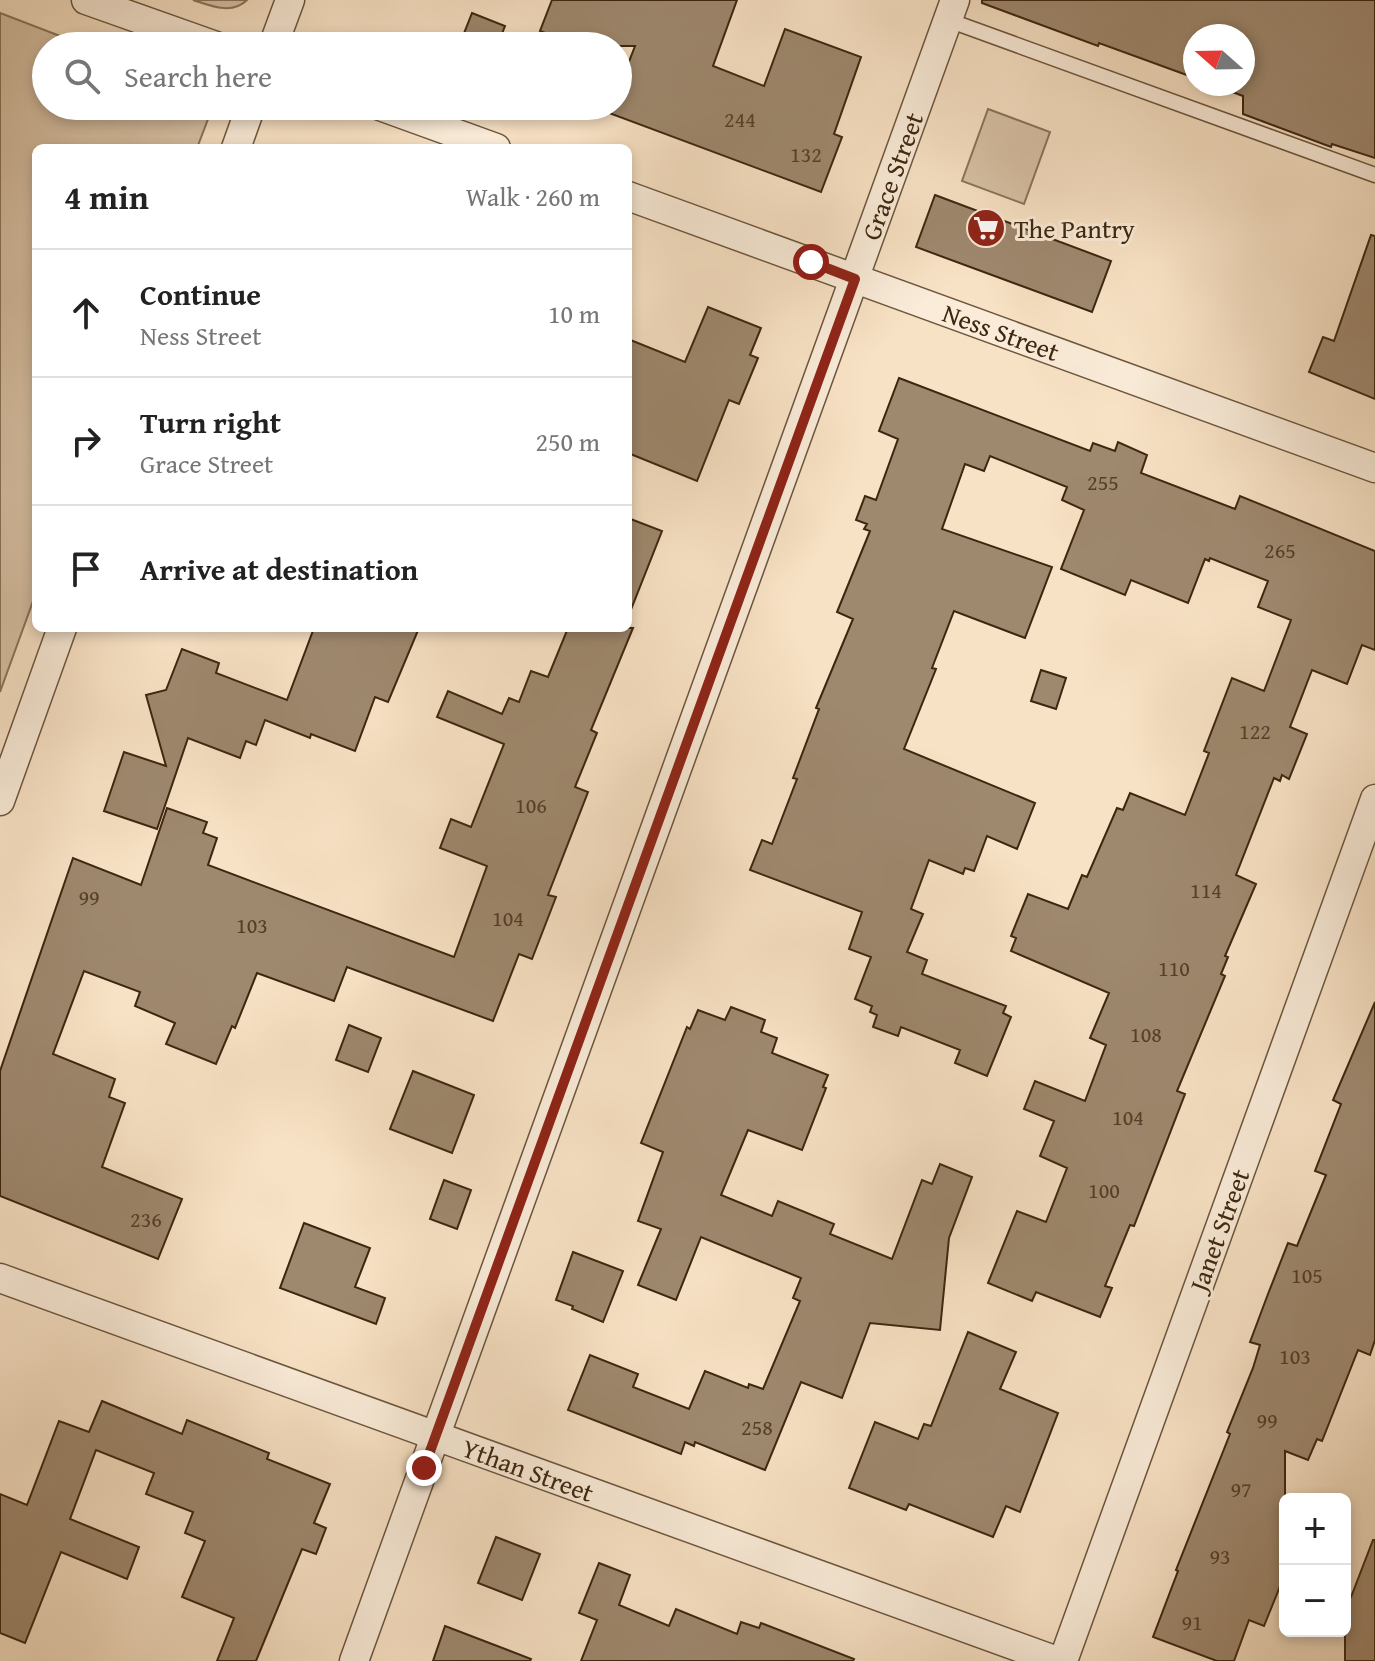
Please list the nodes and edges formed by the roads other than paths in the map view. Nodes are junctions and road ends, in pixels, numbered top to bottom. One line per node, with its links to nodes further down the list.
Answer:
1 (86, 0): 4 (street)
2 (290, 0): 5 (street)
3 (951, 10): 10 (lane); 12 (street, Grace Street)
4 (176, 32)
5 (278, 32)
6 (246, 120): 8 (street)
7 (419, 120): 9 (street)
8 (237, 144)
9 (485, 144)
10 (1375, 175)
11 (632, 197): 12 (street, Ness Street)
12 (855, 279): 13 (street, Ness Street); 18 (street, Grace Street)
13 (1375, 468)
14 (61, 632): 16 (street)
15 (1375, 799): 21 (street, Janet Street)
16 (0, 801)
17 (0, 1278): 18 (street, Ythan Street)
18 (436, 1436): 19 (street, Grace Street); 20 (street, Ythan Street)
19 (354, 1661)
20 (1057, 1661)
21 (1063, 1661)

